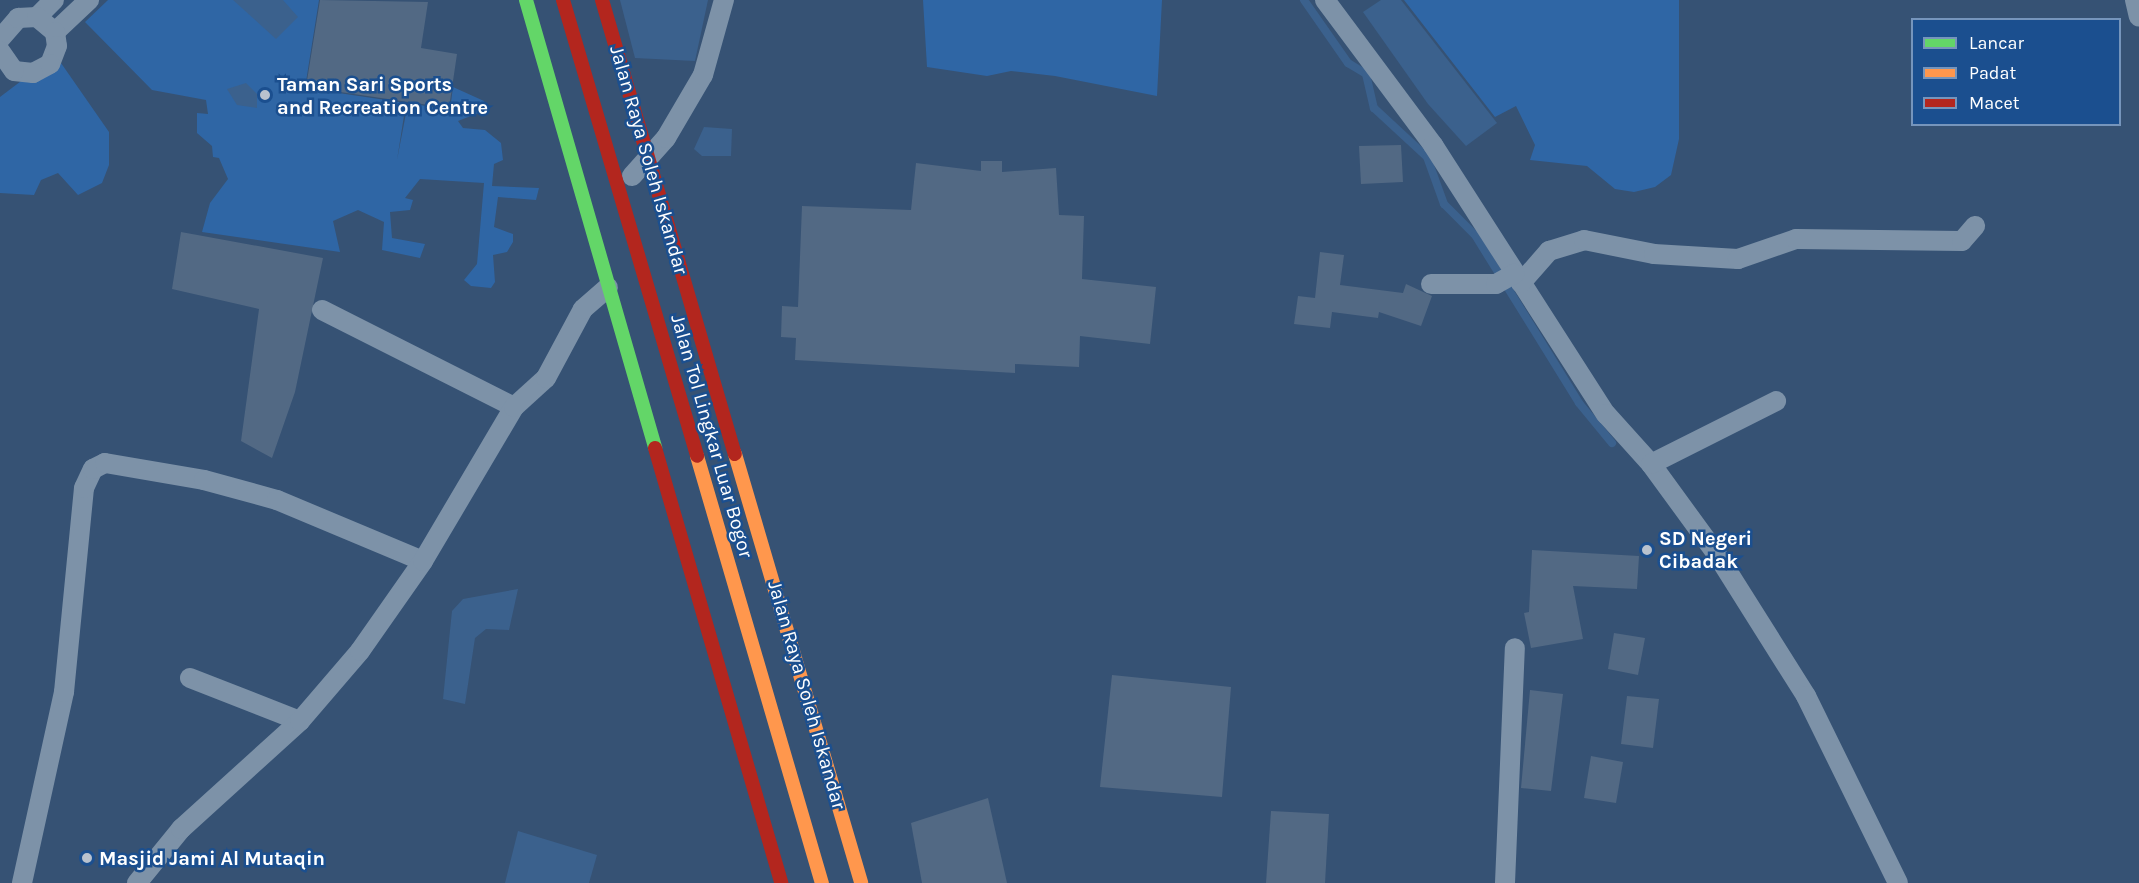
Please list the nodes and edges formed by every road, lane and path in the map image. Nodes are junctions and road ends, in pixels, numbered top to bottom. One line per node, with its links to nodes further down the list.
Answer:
1 (54, 0): 9 (street)
2 (89, 0): 11 (street)
3 (526, 0): 19 (highway)
4 (563, 0): 31 (highway, Jalan Tol Lingkar Luar Bogor)
5 (602, 0): 32 (highway, Jalan Tol Lingkar Luar Bogor, bridge)
6 (724, 0): 15 (street)
7 (1325, 0): 17 (street)
8 (2135, 0): 10 (street)
9 (37, 17): 11 (street); 12 (street)
10 (2139, 17)
11 (55, 32): 13 (street)
12 (0, 39)
13 (2, 63)
14 (626, 154): 15 (highway, Jalan Raya Soleh Iskandar)
15 (634, 182)
16 (1975, 226): 17 (street)
17 (1510, 280): 18 (street); 23 (street)
18 (1431, 284)
19 (608, 287): 22 (street); 30 (highway)
20 (322, 310): 22 (street)
21 (1776, 401): 23 (street)
22 (514, 407): 24 (street)
23 (1651, 464): 34 (street)
24 (423, 561): 27 (street); 28 (street)
25 (1515, 648): 33 (street)
26 (190, 678): 27 (street)
27 (300, 721): 29 (street)
28 (22, 883)
29 (138, 883)
30 (781, 883)
31 (822, 883)
32 (861, 883)
33 (1505, 883)
34 (1898, 883)

